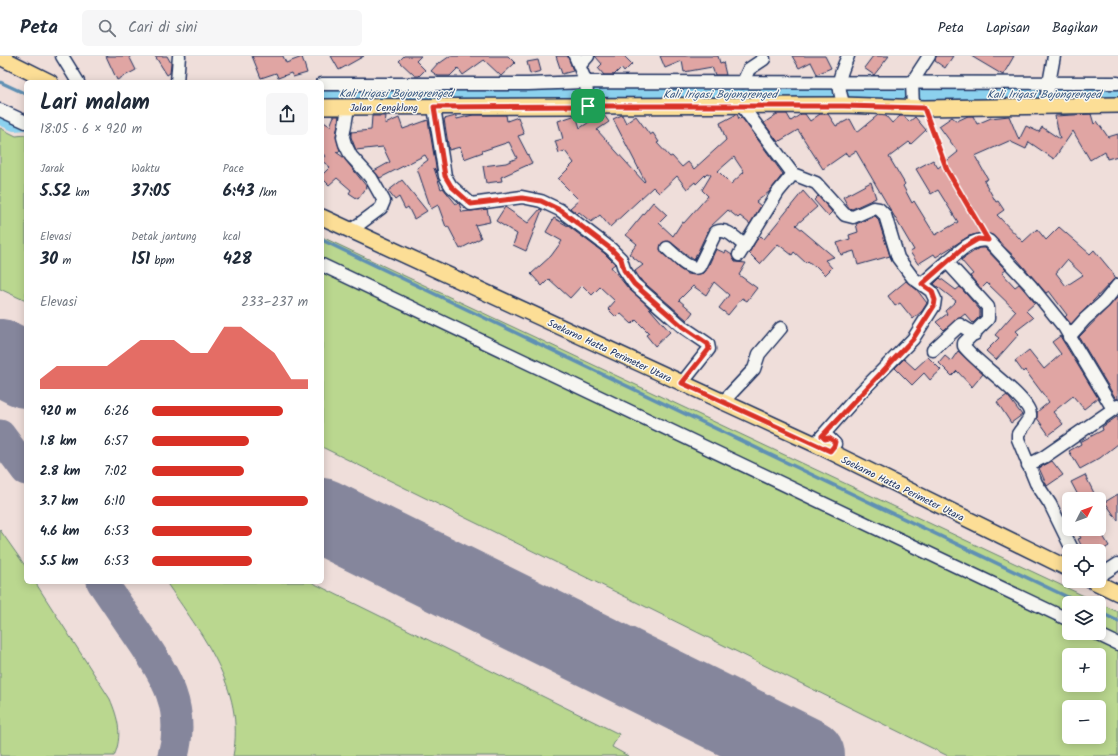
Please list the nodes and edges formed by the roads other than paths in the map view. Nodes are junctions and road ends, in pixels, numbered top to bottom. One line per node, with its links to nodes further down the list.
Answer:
1 (62, 56): 10 (street)
2 (179, 56): 11 (street)
3 (848, 56): 18 (street)
4 (929, 56): 16 (street)
5 (1054, 56): 17 (street)
6 (0, 57): 9 (main road)
7 (581, 59): 15 (street)
8 (764, 59): 12 (street)
9 (46, 80)
10 (77, 80)
11 (177, 80)
12 (743, 82): 15 (street); 18 (street)
13 (1118, 83): 17 (street)
14 (324, 84): 15 (street)
15 (586, 84): 20 (street)
16 (912, 84): 17 (street); 18 (street); 24 (street)
17 (1048, 85): 19 (street)
18 (838, 86): 21 (street)
19 (1046, 103): 22 (main road, Jalan Cengklong); 24 (main road, Jalan Cengklong)
20 (588, 104): 23 (main road, Jalan Cengklong); 26 (main road, Jalan Cengklong)
21 (843, 104): 23 (main road, Jalan Cengklong); 24 (main road, Jalan Cengklong)
22 (1118, 105)
23 (742, 106): 30 (street)
24 (917, 106)
25 (324, 107): 27 (main road, Jalan Cengklong)
26 (434, 107): 27 (main road, Jalan Cengklong); 42 (street)
27 (348, 108): 32 (street)
28 (0, 110): 29 (street)
29 (24, 121)
30 (793, 174): 33 (street); 36 (street)
31 (324, 218): 32 (main road, Soekarno Hatta Perimeter Utara)
32 (350, 231): 42 (main road, Soekarno Hatta Perimeter Utara)
33 (667, 248)
34 (947, 262): 36 (street); 39 (street); 40 (street)
35 (324, 266): 53 (street)
36 (922, 284): 45 (street)
37 (1118, 285): 40 (street)
38 (781, 328): 43 (street)
39 (975, 334): 41 (street); 46 (street)
40 (1069, 337): 44 (street)
41 (933, 350)
42 (682, 383): 43 (main road, Soekarno Hatta Perimeter Utara)
43 (722, 403): 45 (main road, Soekarno Hatta Perimeter Utara)
44 (1116, 408): 46 (street)
45 (822, 443): 49 (main road, Soekarno Hatta Perimeter Utara)
46 (1028, 465): 47 (street)
47 (1070, 544)
48 (1118, 564): 50 (street)
49 (1062, 565)
50 (1106, 572)
51 (1106, 586): 52 (main road)
52 (1118, 593)
53 (1062, 617)
54 (1106, 638): 55 (street)
55 (1118, 644)

